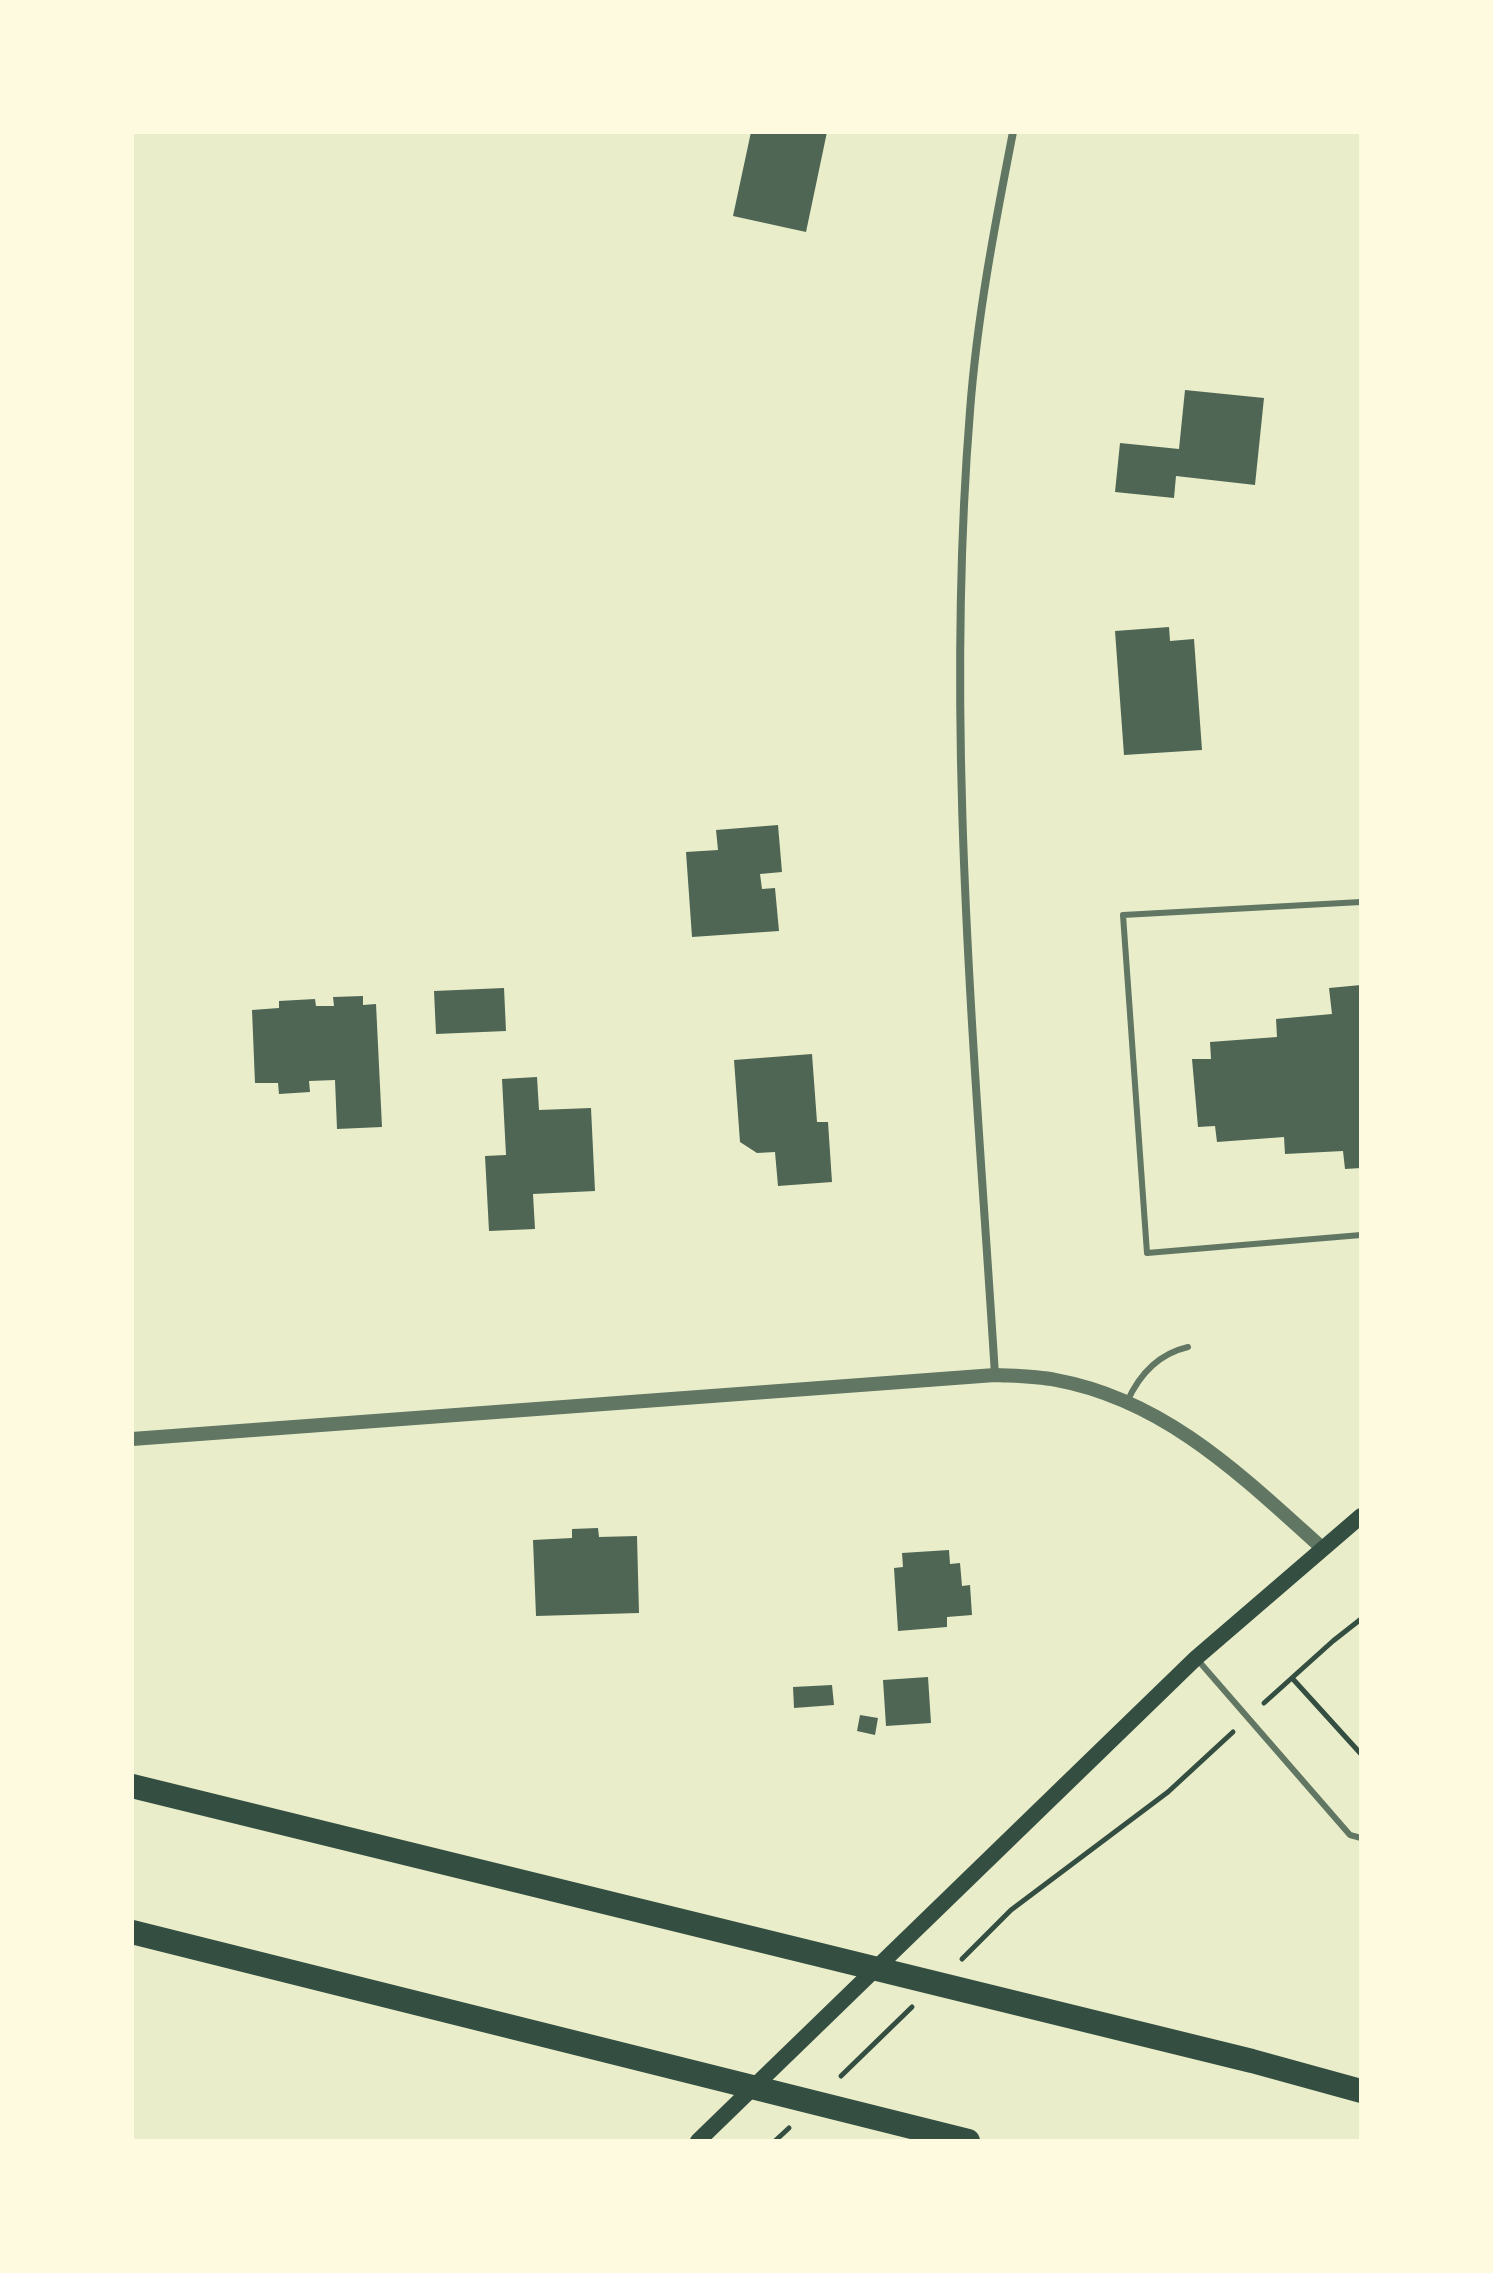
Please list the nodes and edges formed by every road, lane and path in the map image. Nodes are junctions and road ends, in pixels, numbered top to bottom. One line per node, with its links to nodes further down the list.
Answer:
1 (1013, 132): 5 (street)
2 (1361, 902): 3 (lane)
3 (1361, 1235)
4 (1188, 1347): 6 (lane)
5 (995, 1375): 6 (street); 7 (street)
6 (1127, 1402): 9 (street)
7 (132, 1439)
8 (1361, 1516): 9 (main road)
9 (1321, 1547): 11 (main road)
10 (1361, 1619): 12 (path)
11 (1196, 1658): 13 (lane); 23 (main road)
12 (1292, 1678): 13 (path); 14 (path)
13 (1247, 1718): 16 (lane); 18 (path)
14 (1361, 1754)
15 (132, 1786): 21 (highway)
16 (1361, 1838)
17 (132, 1932): 25 (highway)
18 (955, 1965)
19 (921, 1998): 20 (path)
20 (831, 2086)
21 (1361, 2091)
22 (797, 2119): 24 (path)
23 (698, 2141)
24 (775, 2141)
25 (968, 2141)

